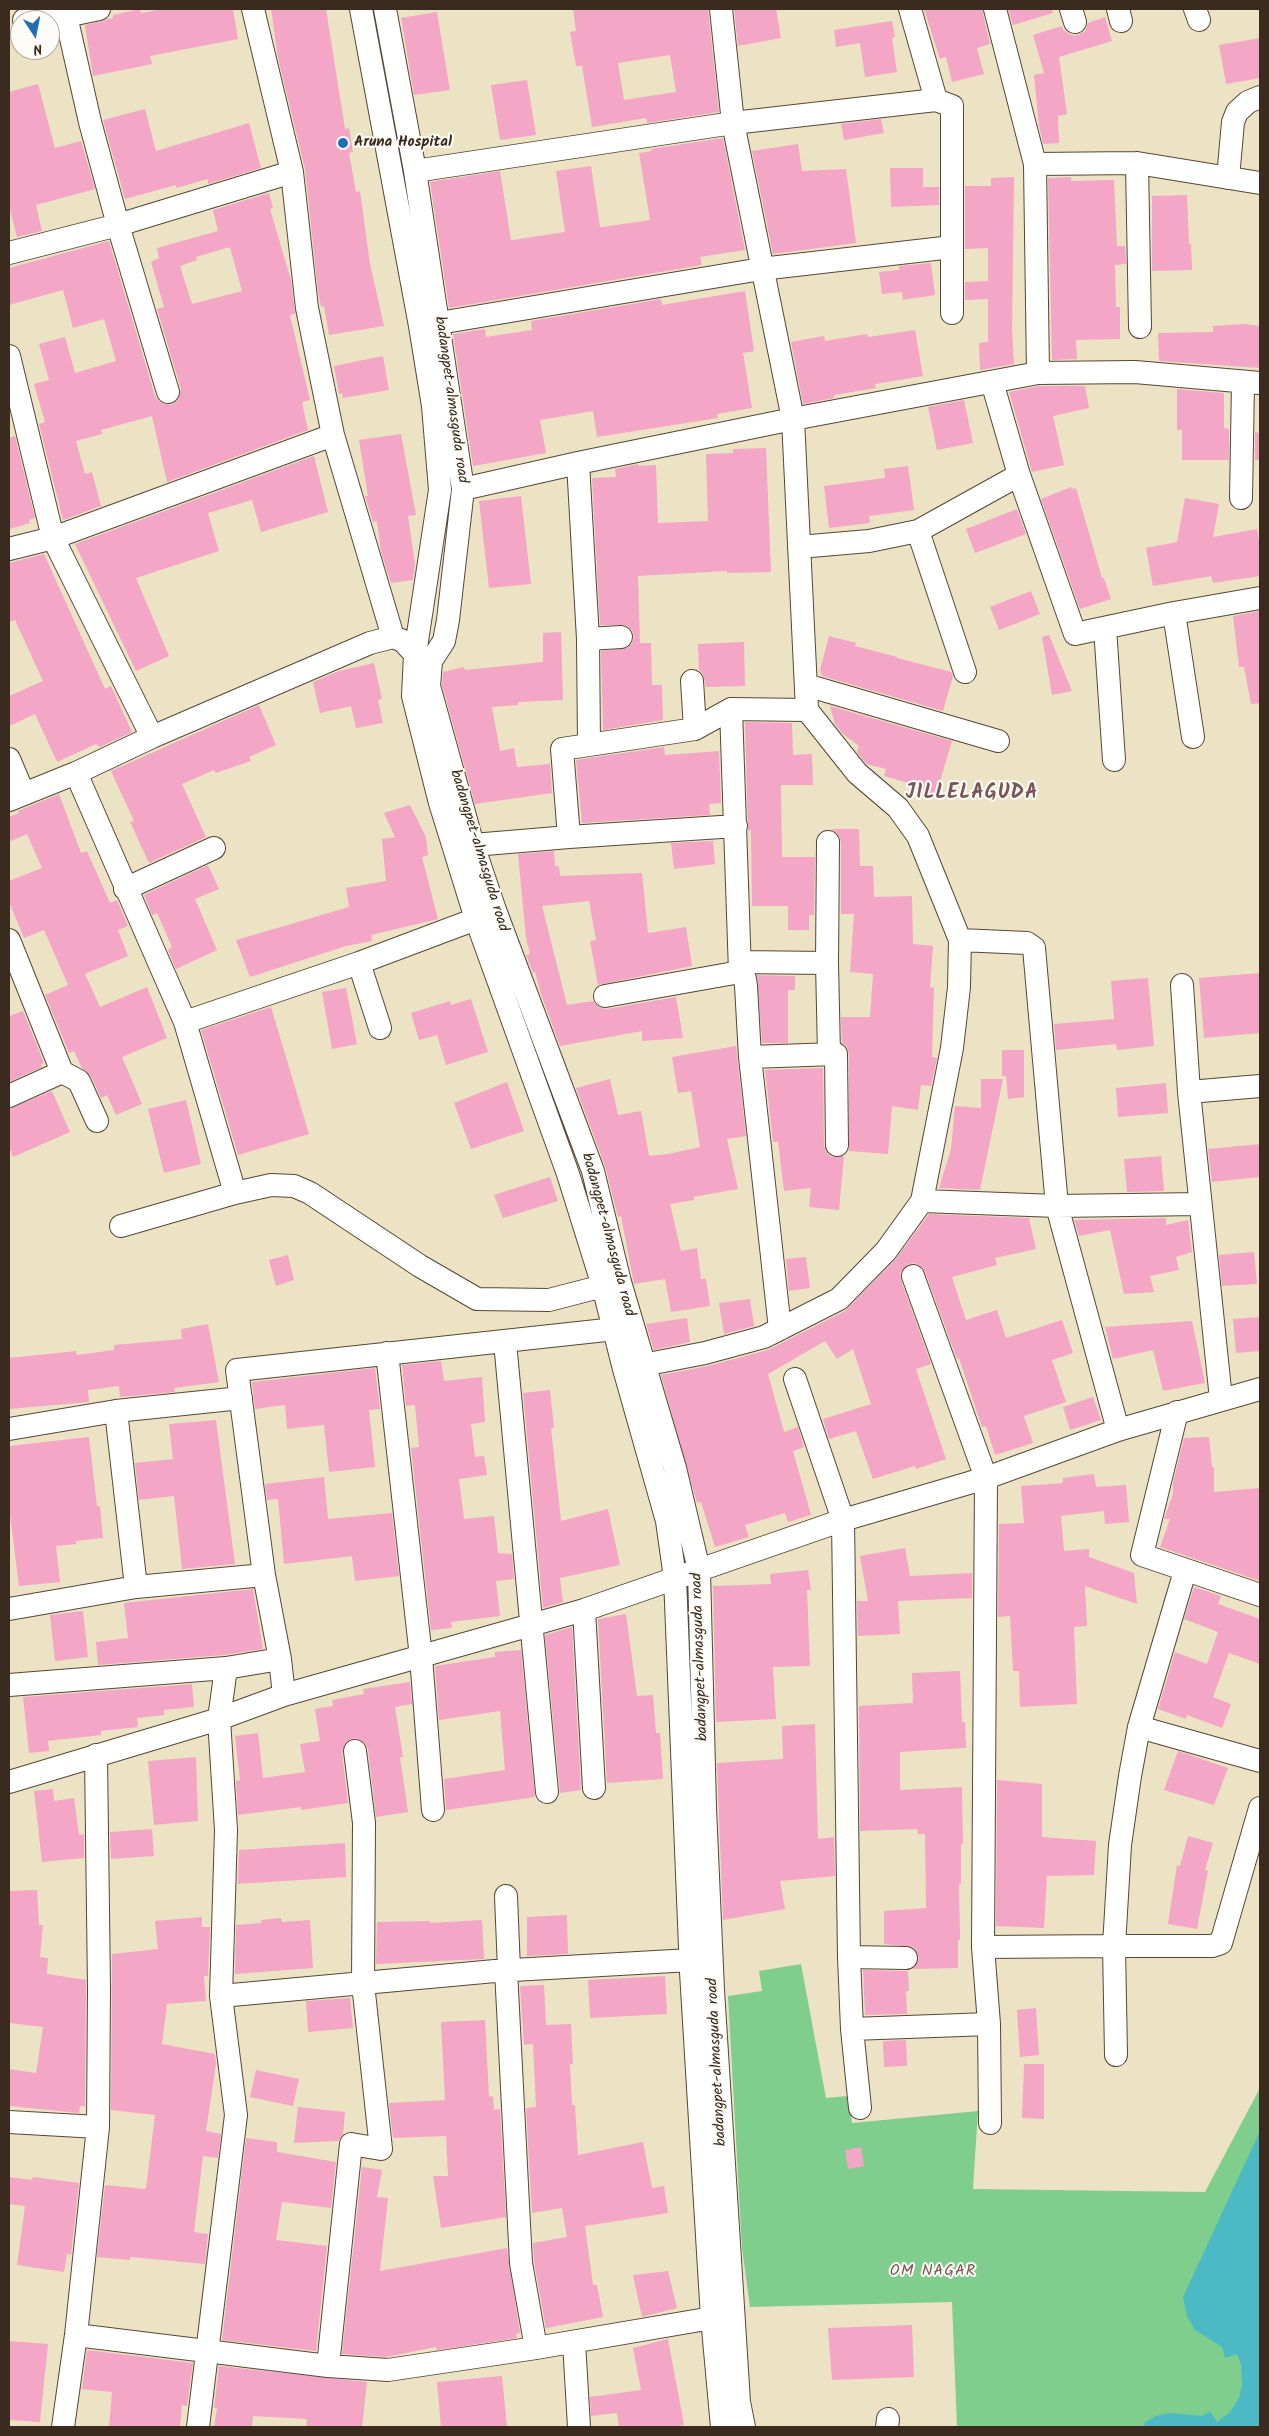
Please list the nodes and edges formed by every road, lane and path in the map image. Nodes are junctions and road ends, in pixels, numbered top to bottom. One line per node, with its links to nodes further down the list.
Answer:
1 (93, 9): 8 (street)
2 (253, 9): 16 (street)
3 (361, 9): 47 (street, badangpet-almasguda road)
4 (385, 9): 15 (street, badangpet-almasguda road)
5 (721, 9): 12 (street)
6 (910, 9): 11 (street)
7 (995, 9): 14 (street)
8 (66, 16): 9 (street); 19 (street)
9 (60, 17)
10 (1260, 97): 17 (street)
11 (936, 100): 12 (street); 20 (street)
12 (733, 123): 15 (street); 22 (street)
13 (1137, 163): 14 (street); 17 (street); 25 (street)
14 (1035, 164): 27 (street)
15 (415, 171): 24 (street, badangpet-almasguda road)
16 (292, 172): 19 (street); 32 (street)
17 (1228, 178): 18 (street)
18 (1260, 183)
19 (118, 225): 21 (street); 30 (street)
20 (952, 247): 22 (street); 23 (street)
21 (9, 253)
22 (761, 269): 24 (street); 31 (street)
23 (952, 312)
24 (439, 323): 35 (street, badangpet-almasguda road)
25 (1140, 327)
26 (9, 356): 38 (street)
27 (1038, 374): 28 (street); 29 (street)
28 (992, 382): 31 (street); 34 (street)
29 (1251, 383): 36 (street)
30 (168, 392)
31 (793, 419): 33 (street); 39 (street)
32 (333, 435): 38 (street); 44 (street)
33 (578, 463): 35 (street); 46 (street)
34 (1019, 475): 37 (street); 43 (street)
35 (462, 489): 47 (street, badangpet-almasguda road)
36 (1241, 498)
37 (918, 532): 39 (street); 48 (street)
38 (53, 538): 40 (street); 55 (street)
39 (799, 547): 50 (street)
40 (9, 549)
41 (1260, 598): 42 (street)
42 (1174, 613): 43 (street); 54 (street)
43 (1105, 628): 59 (street)
44 (393, 637): 47 (street); 55 (street)
45 (621, 637): 46 (street)
46 (588, 639): 57 (street)
47 (423, 658): 65 (street, badangpet-almasguda road); 68 (street, badangpet-almasguda road)
48 (966, 672)
49 (692, 681): 53 (street)
50 (806, 685): 52 (street); 56 (street)
51 (730, 708): 52 (street); 53 (street); 62 (street)
52 (808, 710): 70 (street)
53 (695, 730): 57 (street)
54 (1193, 737)
55 (152, 738): 60 (street)
56 (998, 741)
57 (589, 744): 63 (street)
58 (9, 759): 61 (street)
59 (1114, 760)
60 (76, 772): 61 (street); 67 (street)
61 (16, 796)
62 (736, 826): 63 (street); 73 (street)
63 (569, 837): 65 (street)
64 (828, 842): 72 (street)
65 (474, 845): 97 (street, badangpet-almasguda road)
66 (214, 848): 67 (street)
67 (125, 889): 76 (street)
68 (476, 919): 71 (street); 92 (street, badangpet-almasguda road)
69 (9, 940): 80 (street)
70 (960, 940): 87 (street); 89 (street)
71 (359, 963): 76 (street); 77 (street)
72 (827, 963): 73 (street); 78 (street)
73 (740, 967): 75 (street); 79 (street)
74 (1182, 985): 82 (street)
75 (605, 996)
76 (185, 1022): 86 (street)
77 (380, 1028)
78 (829, 1054): 79 (street); 85 (street)
79 (750, 1057): 94 (street)
80 (62, 1072): 83 (street); 84 (street)
81 (1260, 1086): 82 (street)
82 (1189, 1092): 88 (street)
83 (9, 1096)
84 (97, 1121)
85 (837, 1145)
86 (233, 1184): 90 (street); 92 (street)
87 (922, 1201): 89 (street); 94 (street)
88 (1200, 1204): 89 (street); 101 (street)
89 (1057, 1206): 105 (street)
90 (121, 1226)
91 (913, 1276): 106 (street)
92 (603, 1286): 93 (street, badangpet-almasguda road)
93 (615, 1329): 95 (street); 111 (street, badangpet-almasguda road)
94 (780, 1329): 97 (street)
95 (505, 1342): 96 (street); 116 (street)
96 (387, 1353): 100 (street); 117 (street)
97 (643, 1365): 108 (street, badangpet-almasguda road)
98 (795, 1379): 107 (street)
99 (1260, 1389): 101 (street)
100 (241, 1398): 102 (street); 110 (street)
101 (1220, 1399): 103 (street)
102 (116, 1411): 104 (street); 112 (street)
103 (1178, 1412): 105 (street); 109 (street)
104 (9, 1429)
105 (1118, 1430): 106 (street)
106 (986, 1478): 107 (street); 133 (street)
107 (842, 1520): 108 (street); 135 (street)
108 (699, 1570): 111 (street); 158 (street, badangpet-almasguda road)
109 (1185, 1570): 113 (street); 123 (street)
110 (264, 1575): 112 (street); 118 (street)
111 (675, 1578): 115 (street); 137 (street, badangpet-almasguda road)
112 (136, 1587): 114 (street)
113 (1260, 1595)
114 (9, 1609)
115 (584, 1610): 116 (street); 128 (street)
116 (532, 1623): 117 (street); 129 (street)
117 (421, 1657): 121 (street); 131 (street)
118 (280, 1659): 119 (street); 121 (street)
119 (226, 1668): 120 (street); 122 (street)
120 (9, 1685)
121 (284, 1695): 122 (street)
122 (219, 1719): 125 (street); 140 (street)
123 (1139, 1727): 126 (street); 134 (street)
124 (355, 1751): 139 (street)
125 (96, 1755): 127 (street); 147 (street)
126 (1260, 1760)
127 (9, 1782)
128 (594, 1788)
129 (547, 1792)
130 (1260, 1808): 134 (street)
131 (433, 1810)
132 (506, 1896): 138 (street)
133 (983, 1946): 134 (street); 141 (street)
134 (1114, 1946): 143 (street)
135 (849, 1957): 136 (street); 142 (street)
136 (906, 1958)
137 (691, 1960): 138 (street); 148 (street, badangpet-almasguda road)
138 (507, 1970): 139 (street); 151 (street)
139 (363, 1984): 140 (street); 153 (street)
140 (221, 1996): 152 (street)
141 (989, 2024): 142 (street); 146 (street)
142 (852, 2029): 144 (street)
143 (1116, 2055)
144 (860, 2108)
145 (9, 2122): 147 (street)
146 (990, 2123)
147 (98, 2128): 149 (street)
148 (712, 2318): 150 (street); 157 (street, badangpet-almasguda road)
149 (76, 2335): 152 (street); 154 (street)
150 (574, 2342): 151 (street); 156 (street)
151 (536, 2348): 153 (street)
152 (207, 2352): 153 (street); 155 (street)
153 (328, 2366)
154 (63, 2427)
155 (198, 2427)
156 (579, 2427)
157 (722, 2427)
158 (744, 2427)

